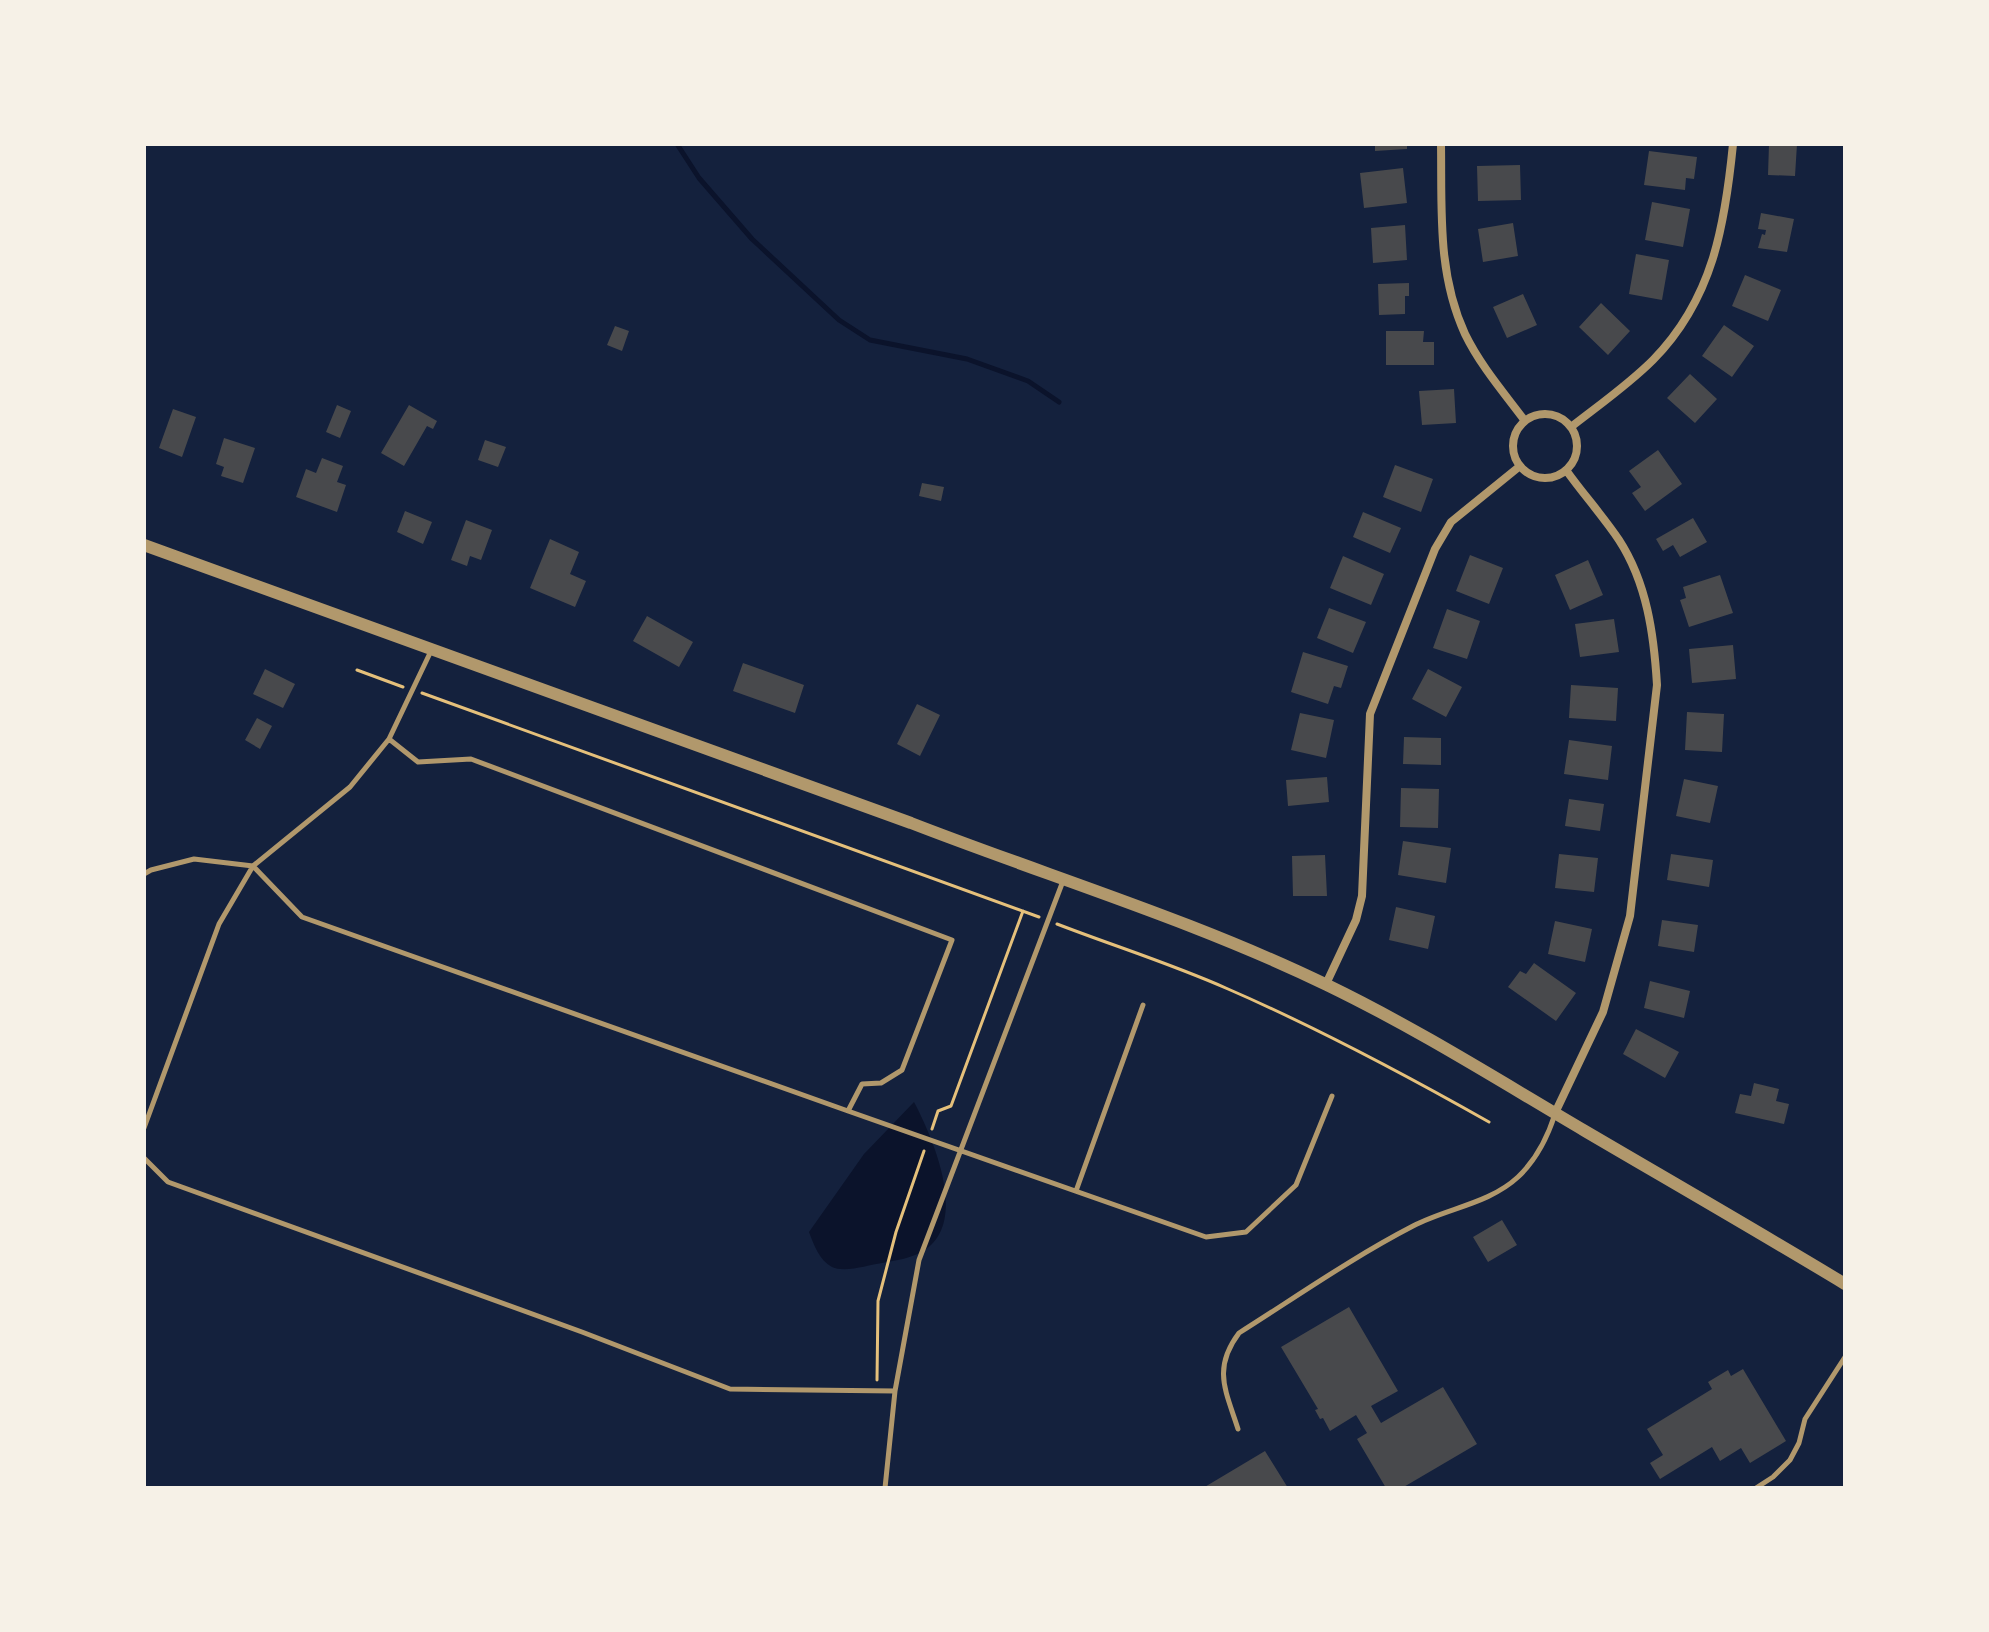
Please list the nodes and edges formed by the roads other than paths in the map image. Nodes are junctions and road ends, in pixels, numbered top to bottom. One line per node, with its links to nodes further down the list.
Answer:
1 (1441, 144): 3 (street)
2 (1733, 144): 4 (street)
3 (1525, 421): 4 (street); 5 (street)
4 (1571, 427): 6 (street)
5 (1520, 466): 6 (street); 13 (street)
6 (1566, 470): 17 (street)
7 (144, 545): 8 (street)
8 (432, 650): 9 (lane); 12 (street)
9 (389, 739): 10 (lane); 16 (lane)
10 (253, 866): 11 (lane); 16 (lane); 18 (lane)
11 (144, 874)
12 (1063, 880): 13 (street); 19 (lane)
13 (1326, 984): 17 (street)
14 (1143, 1005): 21 (lane)
15 (1332, 1096): 21 (lane)
16 (848, 1111): 19 (lane)
17 (1555, 1113): 22 (street); 25 (lane)
18 (144, 1128)
19 (960, 1150): 21 (lane); 24 (lane)
20 (144, 1158): 24 (lane)
21 (1076, 1191)
22 (1845, 1284)
23 (1845, 1357): 27 (lane)
24 (895, 1391): 26 (lane)
25 (1238, 1429)
26 (885, 1488)
27 (1756, 1488)

